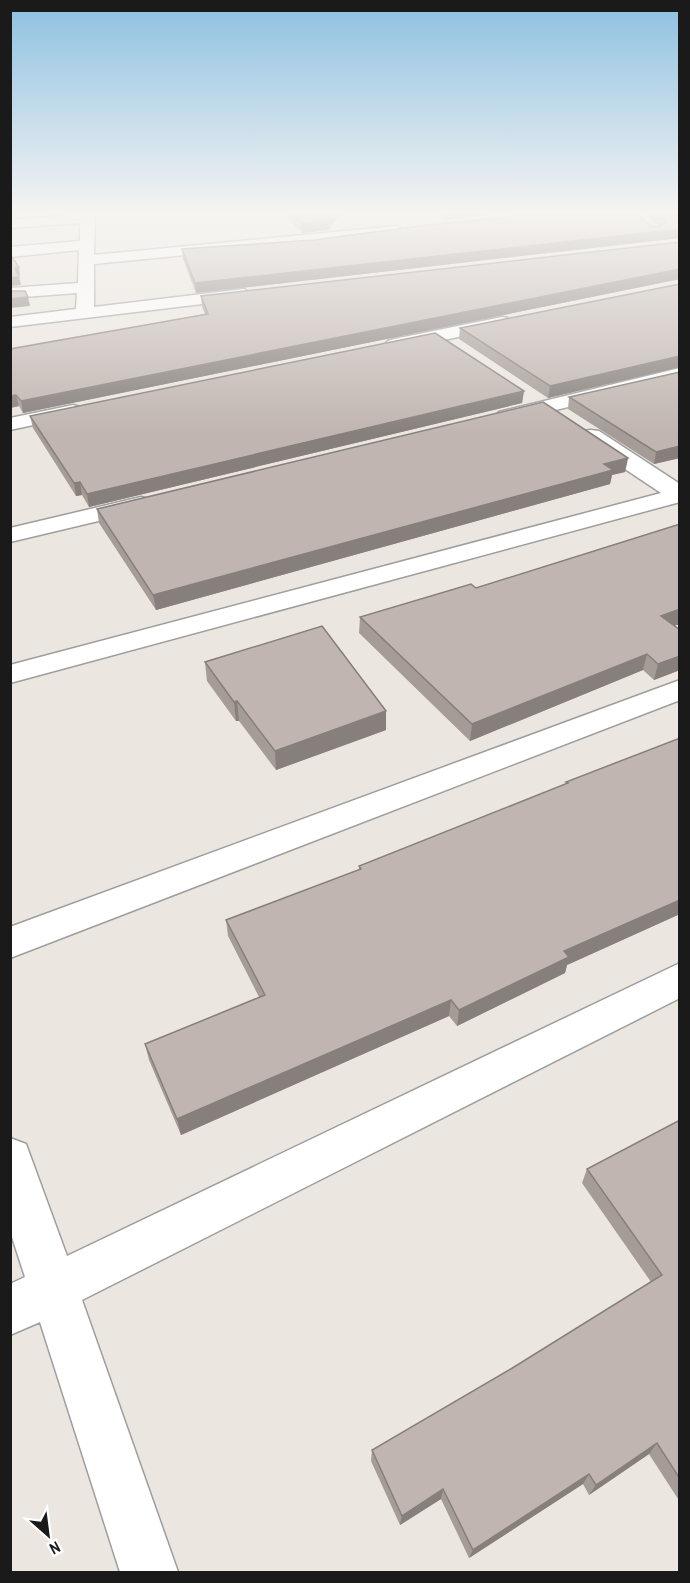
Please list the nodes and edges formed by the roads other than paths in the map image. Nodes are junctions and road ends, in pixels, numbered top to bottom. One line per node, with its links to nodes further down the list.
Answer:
1 (86, 287): 2 (street); 4 (street)
2 (10, 292)
3 (260, 292): 4 (street)
4 (85, 311): 6 (street)
5 (518, 319): 7 (street)
6 (10, 322)
7 (438, 336): 8 (street); 9 (street)
8 (380, 348)
9 (458, 349)
10 (680, 374): 13 (street)
11 (526, 394): 13 (street)
12 (91, 407): 15 (street)
13 (546, 407): 14 (street); 18 (street)
14 (488, 421)
15 (10, 424)
16 (162, 499): 17 (street)
17 (10, 536)
18 (10, 674)
19 (680, 689): 20 (street)
20 (10, 943)
21 (680, 979): 23 (street)
22 (10, 1159): 23 (street)
23 (32, 1299): 24 (street)
24 (149, 1572)

